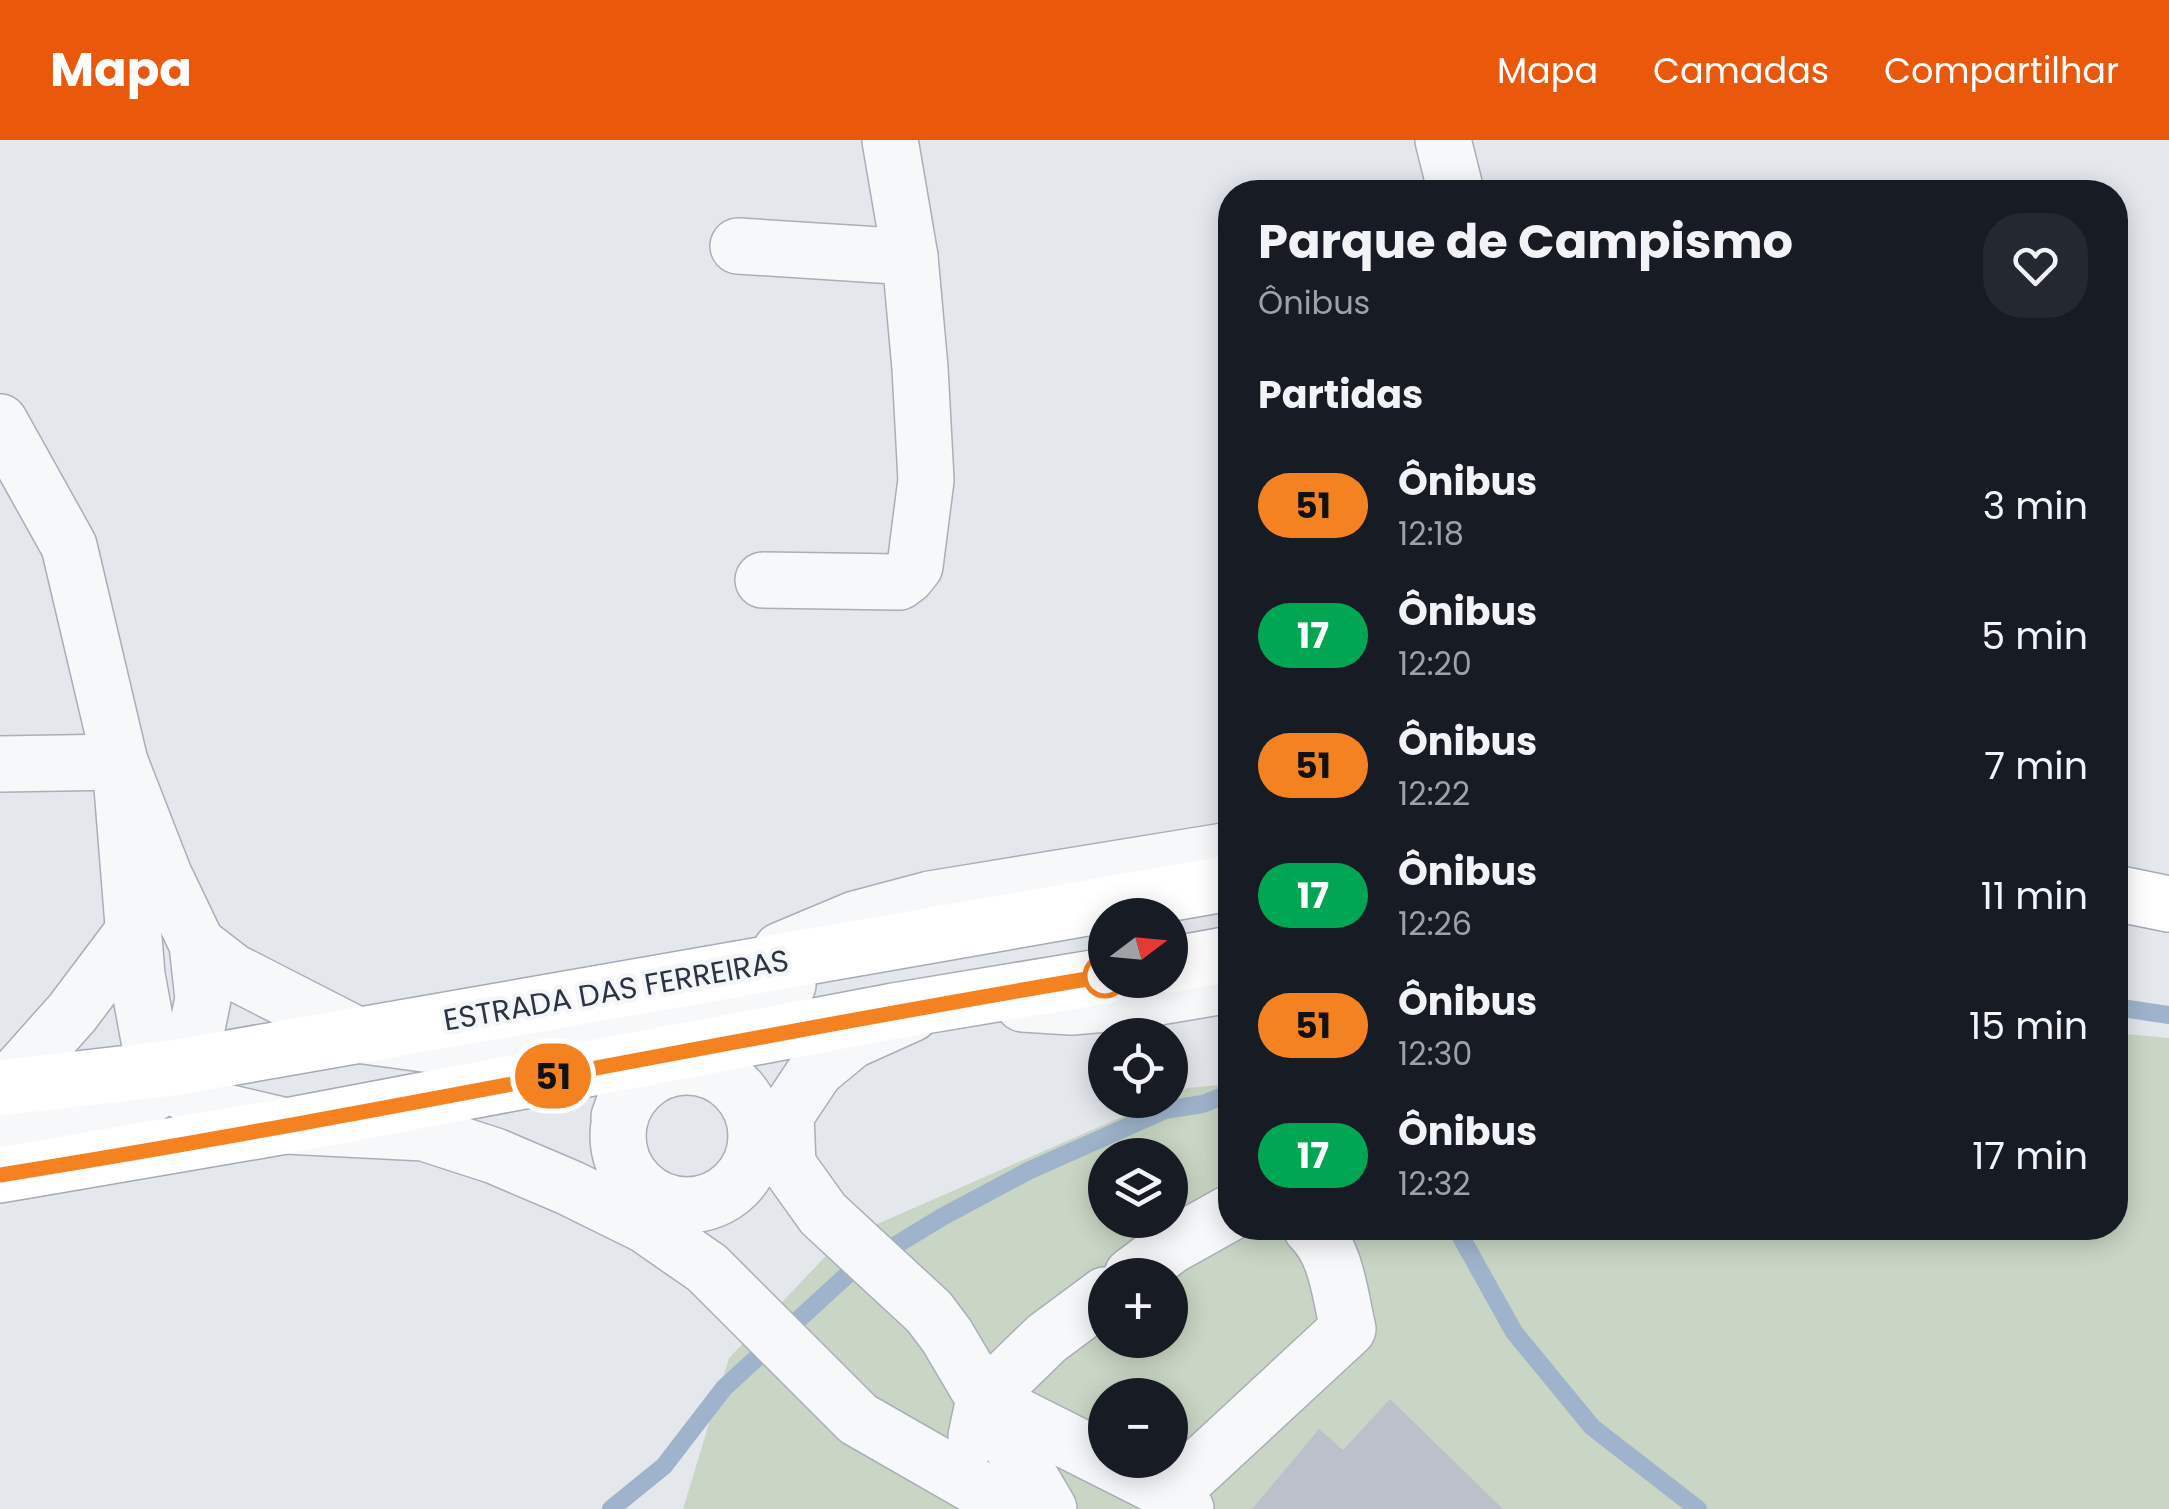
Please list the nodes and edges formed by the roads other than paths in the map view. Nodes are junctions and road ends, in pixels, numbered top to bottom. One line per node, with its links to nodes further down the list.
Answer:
1 (890, 140): 5 (street)
2 (1442, 140): 3 (street)
3 (1453, 180)
4 (738, 246): 5 (street)
5 (910, 256): 7 (street)
6 (0, 422): 8 (street)
7 (763, 580)
8 (120, 762): 9 (street); 16 (street); 17 (street)
9 (0, 764)
10 (1218, 852): 20 (street)
11 (1205, 887): 13 (street); 20 (main road, ESTRADA DAS FERREIRAS)
12 (2128, 896): 14 (main road)
13 (1173, 898)
14 (2169, 904)
15 (1088, 928): 25 (street)
16 (133, 932): 26 (street); 27 (street)
17 (197, 944): 24 (street); 26 (street)
18 (1218, 956): 19 (main road)
19 (1188, 962)
20 (739, 968): 24 (main road, ESTRADA DAS FERREIRAS)
21 (1088, 979): 23 (main road)
22 (1218, 986): 23 (street)
23 (948, 1002): 25 (main road); 30 (street)
24 (357, 1035): 25 (street); 26 (main road, ESTRADA DAS FERREIRAS)
25 (675, 1055): 28 (street); 28 (street); 29 (main road); 30 (street)
26 (172, 1068): 27 (main road, ESTRADA DAS FERREIRAS); 29 (street)
27 (2, 1104)
28 (619, 1117): 33 (street)
29 (286, 1126): 31 (main road); 32 (street)
30 (772, 1149): 33 (street); 38 (street)
31 (0, 1175)
32 (570, 1188): 33 (street); 39 (street)
33 (678, 1205)
34 (1218, 1220): 36 (street)
35 (1321, 1240): 40 (street)
36 (1155, 1258)
37 (1088, 1308): 38 (street)
38 (984, 1400): 39 (street); 40 (street); 42 (street)
39 (966, 1482): 41 (street)
40 (1179, 1501)
41 (1015, 1509)
42 (1049, 1509)

